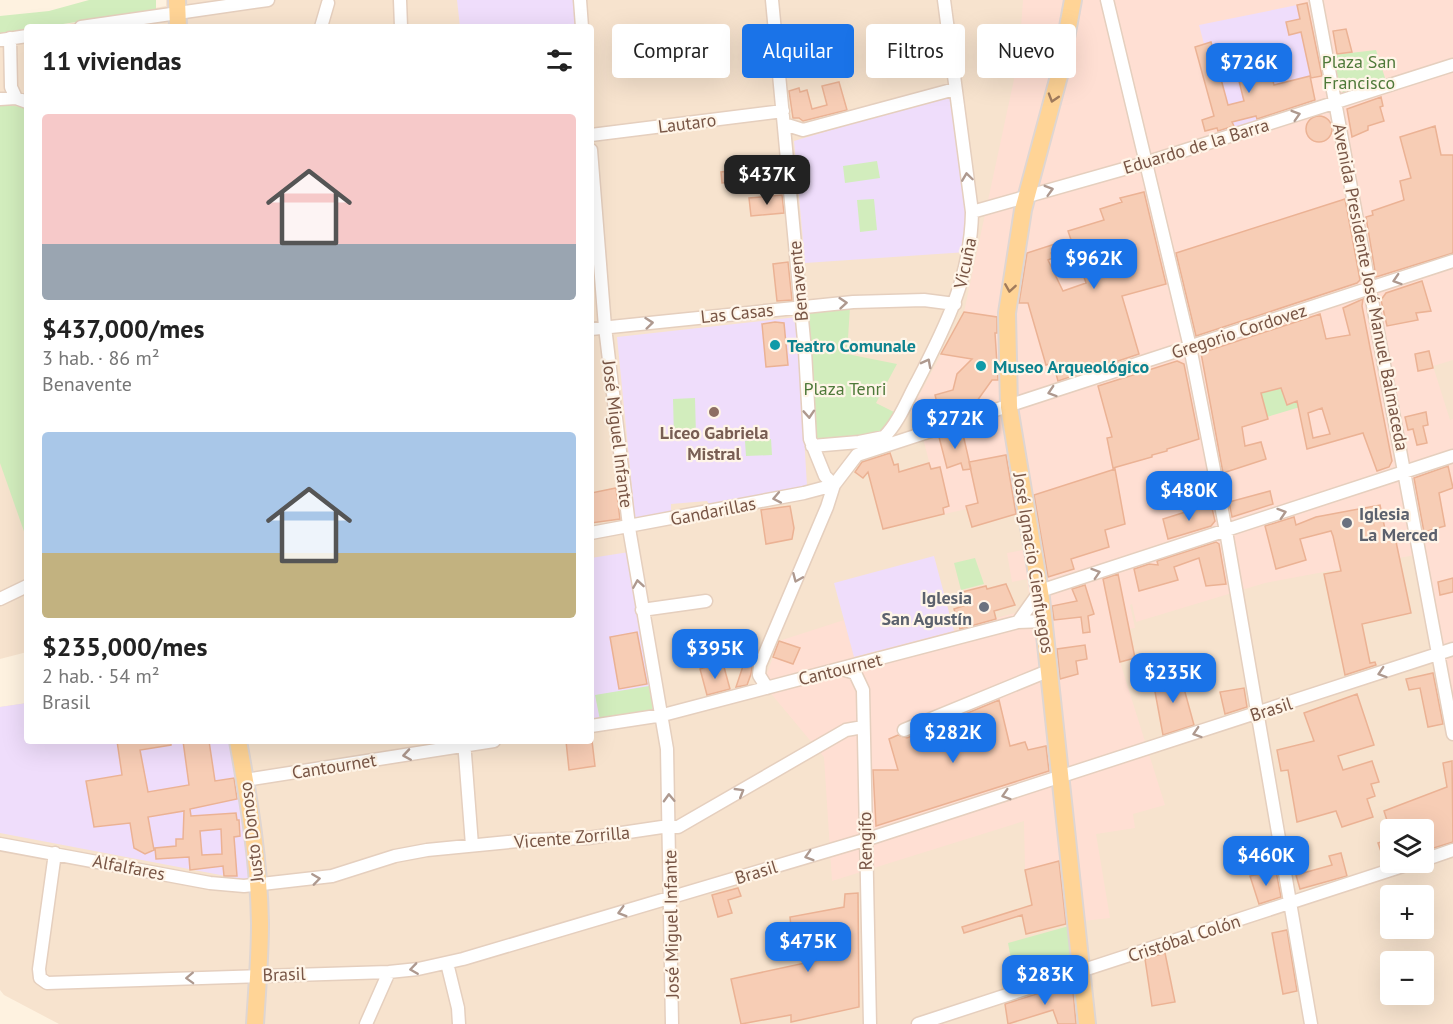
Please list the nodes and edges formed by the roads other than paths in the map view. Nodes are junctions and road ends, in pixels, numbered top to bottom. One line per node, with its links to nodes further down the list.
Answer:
1 (268, 0): 10 (street)
2 (400, 0): 13 (street)
3 (580, 0): 14 (street)
4 (772, 0): 22 (street, Benavente)
5 (944, 0): 18 (street, Vicuña)
6 (1073, 0): 26 (main road, José Ignacio Cienfuegos, one-way to 26)
7 (1107, 0): 24 (street)
8 (1316, 0): 21 (street, Avenida Presidente José Manuel Balmaceda)
9 (328, 3): 12 (street)
10 (178, 13): 11 (street)
11 (102, 24)
12 (322, 24)
13 (401, 24)
14 (582, 24)
15 (24, 36): 16 (street)
16 (5, 39): 20 (street)
17 (1453, 65): 21 (street, Eduardo de la Barra)
18 (955, 89): 22 (street, Lautaro); 27 (street, Vicuña, one-way to 18)
19 (0, 99): 20 (street)
20 (22, 100)
21 (1336, 103): 24 (street, Eduardo de la Barra, one-way to 21); 29 (street, Avenida Presidente José Manuel Balmaceda)
22 (783, 117): 23 (street, Lautaro); 31 (street, Benavente)
23 (594, 135)
24 (1146, 163): 26 (street, Eduardo de la Barra, one-way to 24); 34 (street)
25 (594, 191): 32 (street, José Miguel Infante)
26 (1026, 197): 27 (street, Eduardo de la Barra); 35 (main road, José Ignacio Cienfuegos, one-way to 35)
27 (972, 212): 30 (street, Vicuña)
28 (1453, 261): 29 (street, Gregorio Cordovez, one-way to 29)
29 (1370, 289): 34 (street, Gregorio Cordovez); 40 (street, Avenida Presidente José Manuel Balmaceda)
30 (955, 304): 31 (street, Las Casas, one-way to 30); 36 (street, Vicuña, one-way to 30)
31 (800, 307): 32 (street, Las Casas, one-way to 31); 38 (street, Benavente, one-way to 38)
32 (604, 327): 33 (street, Las Casas); 42 (street, José Miguel Infante)
33 (594, 329)
34 (1190, 347): 35 (street, Gregorio Cordovez, one-way to 35); 43 (street)
35 (1009, 407): 37 (street, Gregorio Cordovez); 46 (main road, José Ignacio Cienfuegos)
36 (896, 422): 37 (street); 38 (street, Vicuña)
37 (907, 439): 41 (street, Gregorio Cordovez)
38 (812, 446): 41 (street, Benavente)
39 (1453, 456): 40 (street)
40 (1405, 472): 43 (street, one-way to 40); 53 (street, Avenida Presidente José Manuel Balmaceda)
41 (834, 484): 42 (street, Gandarillas, one-way to 42); 56 (street, one-way to 56)
42 (630, 526): 44 (street, Gandarillas); 49 (street, José Miguel Infante, one-way to 42)
43 (1226, 531): 46 (street, one-way to 43); 57 (street)
44 (594, 532)
45 (24, 587): 47 (street)
46 (1040, 591): 50 (main road, José Ignacio Cienfuegos); 51 (street)
47 (0, 599)
48 (706, 601): 49 (street)
49 (642, 610): 58 (street, José Miguel Infante)
50 (1044, 621): 51 (street, Cantournet); 66 (main road, José Ignacio Cienfuegos)
51 (1018, 622): 54 (street, Cantournet)
52 (1453, 650): 53 (street, Brasil)
53 (1438, 654): 57 (street, Brasil, one-way to 57); 62 (street)
54 (842, 669): 56 (street, Cantournet); 60 (street, Rengifo)
55 (1043, 672): 61 (street)
56 (767, 688): 58 (street, Cantournet)
57 (1257, 714): 66 (street, Brasil, one-way to 66); 78 (street)
58 (663, 715): 59 (street, Cantournet); 68 (street, José Miguel Infante, one-way to 58)
59 (594, 726)
60 (863, 727): 68 (street, Vicente Zorrilla, one-way to 60); 69 (street, Rengifo)
61 (904, 730)
62 (1453, 734)
63 (239, 744): 67 (main road, Justo Donoso)
64 (459, 744): 67 (street, Cantournet, one-way to 67)
65 (465, 744): 71 (street)
66 (1061, 778): 69 (street, Brasil, one-way to 69); 81 (main road, José Ignacio Cienfuegos)
67 (245, 780): 76 (main road, Justo Donoso)
68 (670, 828): 71 (street, Vicente Zorrilla); 77 (street, José Miguel Infante)
69 (865, 839): 77 (street, Brasil, one-way to 77); 88 (street, Rengifo)
70 (0, 844): 73 (street, Alfalfares)
71 (472, 845): 76 (street, Vicente Zorrilla, one-way to 71)
72 (1453, 850): 74 (street)
73 (56, 853): 76 (street, Alfalfares); 82 (street, Brasil, one-way to 73)
74 (1434, 857)
75 (1381, 873): 78 (street, Cristóbal Colón)
76 (258, 885): 82 (main road, Justo Donoso)
77 (670, 898): 79 (street, Brasil, one-way to 79); 87 (street, José Miguel Infante)
78 (1290, 903): 81 (street, Cristóbal Colón); 91 (street)
79 (447, 963): 80 (street, Brasil, one-way to 80); 86 (street)
80 (389, 972): 82 (street, Brasil); 85 (street)
81 (1082, 972): 89 (street, Cristóbal Colón); 90 (main road, José Ignacio Cienfuegos)
82 (253, 976): 83 (main road, Justo Donoso); 84 (main road, Justo Donoso)
83 (247, 1024)
84 (255, 1024)
85 (366, 1024)
86 (459, 1024)
87 (672, 1024)
88 (870, 1024)
89 (918, 1024)
90 (1087, 1024)
91 (1311, 1024)

